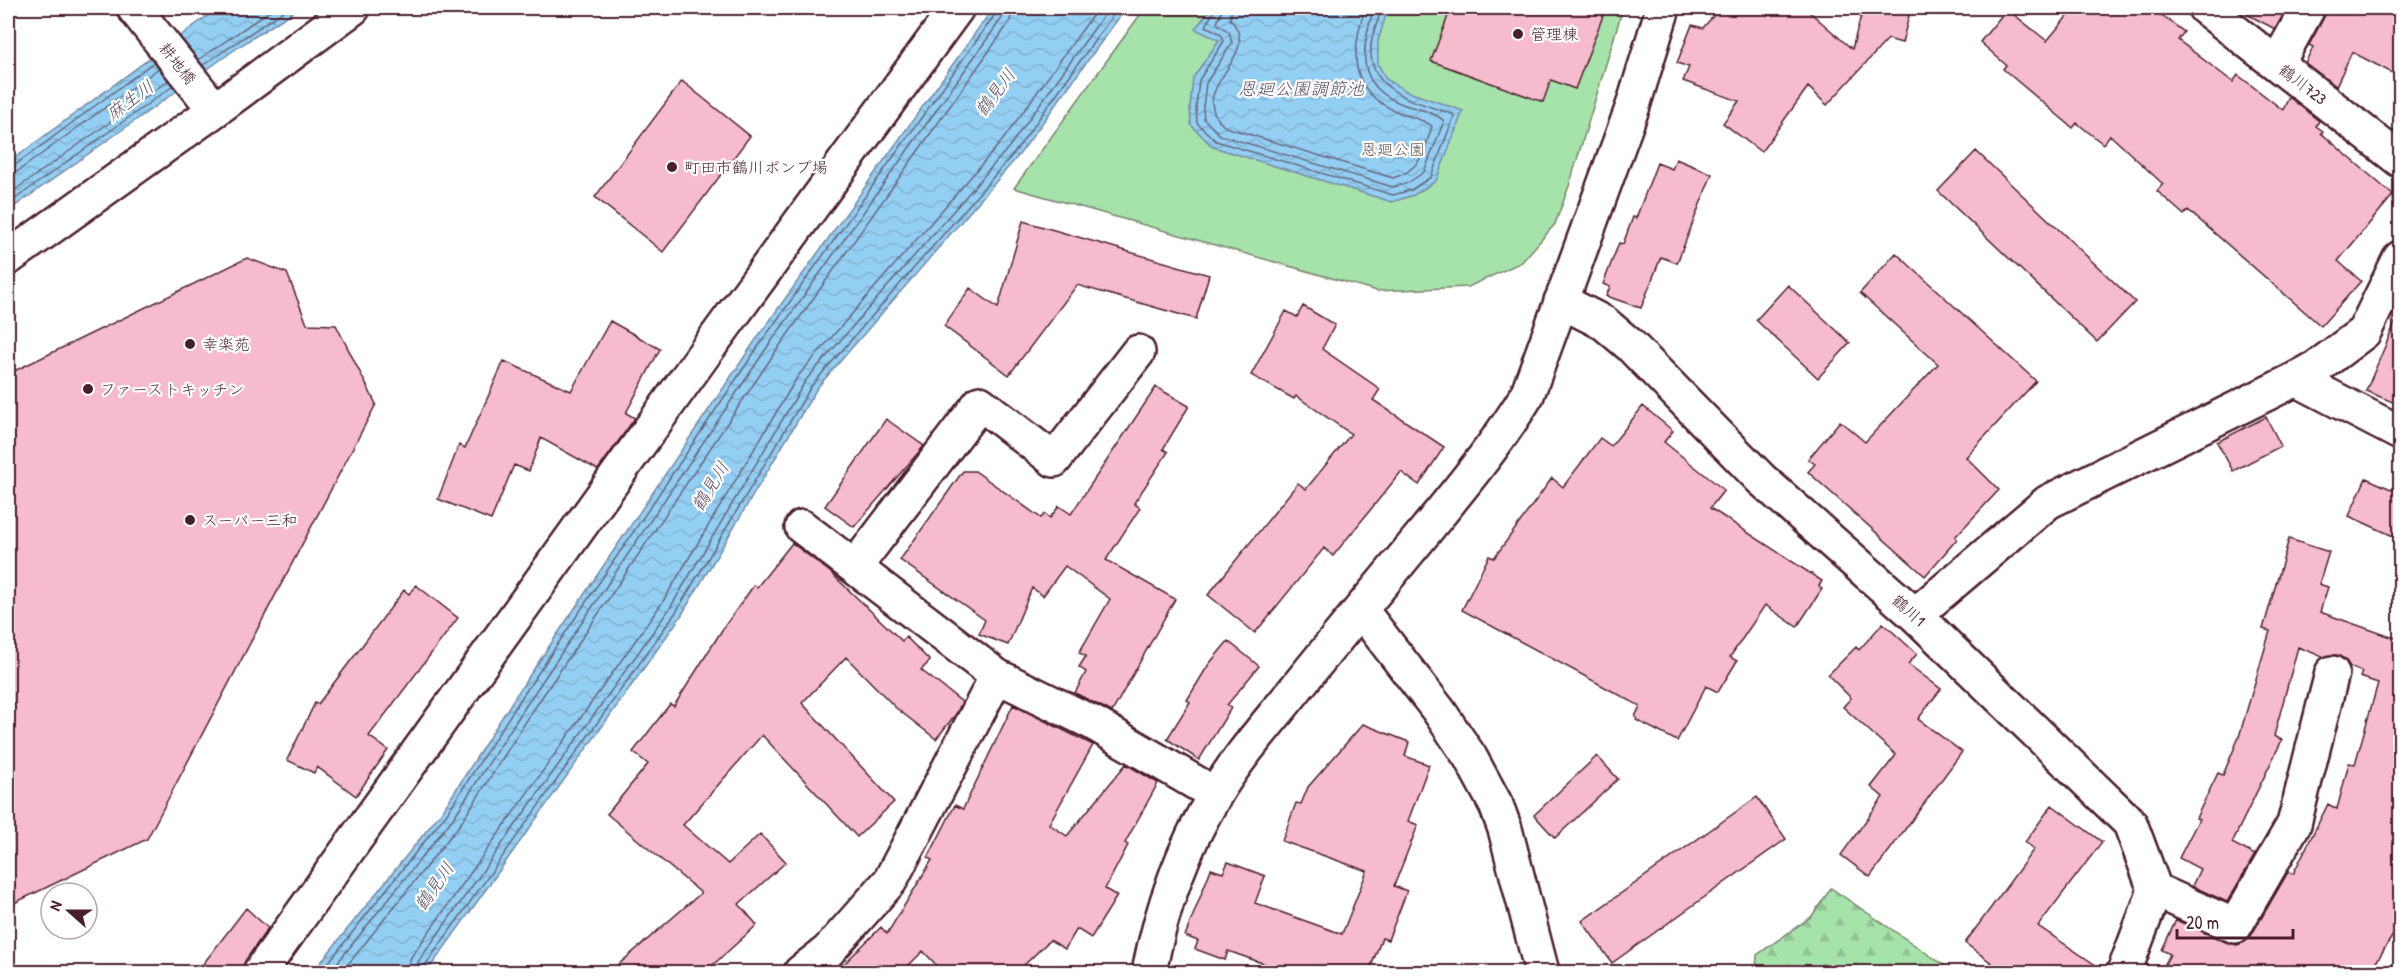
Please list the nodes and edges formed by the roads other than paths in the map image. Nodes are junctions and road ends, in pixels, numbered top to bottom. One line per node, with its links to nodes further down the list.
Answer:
1 (353, 8): 8 (street)
2 (957, 8): 24 (street)
3 (1664, 8): 12 (street)
4 (2205, 8): 7 (street, 鶴川723)
5 (2308, 8): 7 (street)
6 (145, 16): 8 (street, 耕地橋)
7 (2277, 63): 9 (street, 鶴川723)
8 (207, 100): 10 (street)
9 (2400, 160)
10 (8, 258)
11 (2400, 258): 14 (street)
12 (1562, 301): 18 (street); 19 (street, 鶴川1)
13 (1138, 352): 17 (street)
14 (2296, 379): 15 (street); 19 (street)
15 (2400, 433)
16 (802, 527): 17 (street)
17 (855, 567): 21 (street)
18 (1361, 610): 22 (street); 27 (street)
19 (1915, 615): 23 (street, 鶴川1)
20 (2332, 673): 23 (street)
21 (997, 676): 22 (street); 25 (street)
22 (1215, 794): 26 (street)
23 (2155, 890): 28 (street)
24 (260, 972)
25 (801, 972)
26 (1149, 972)
27 (1542, 972)
28 (2124, 972)

